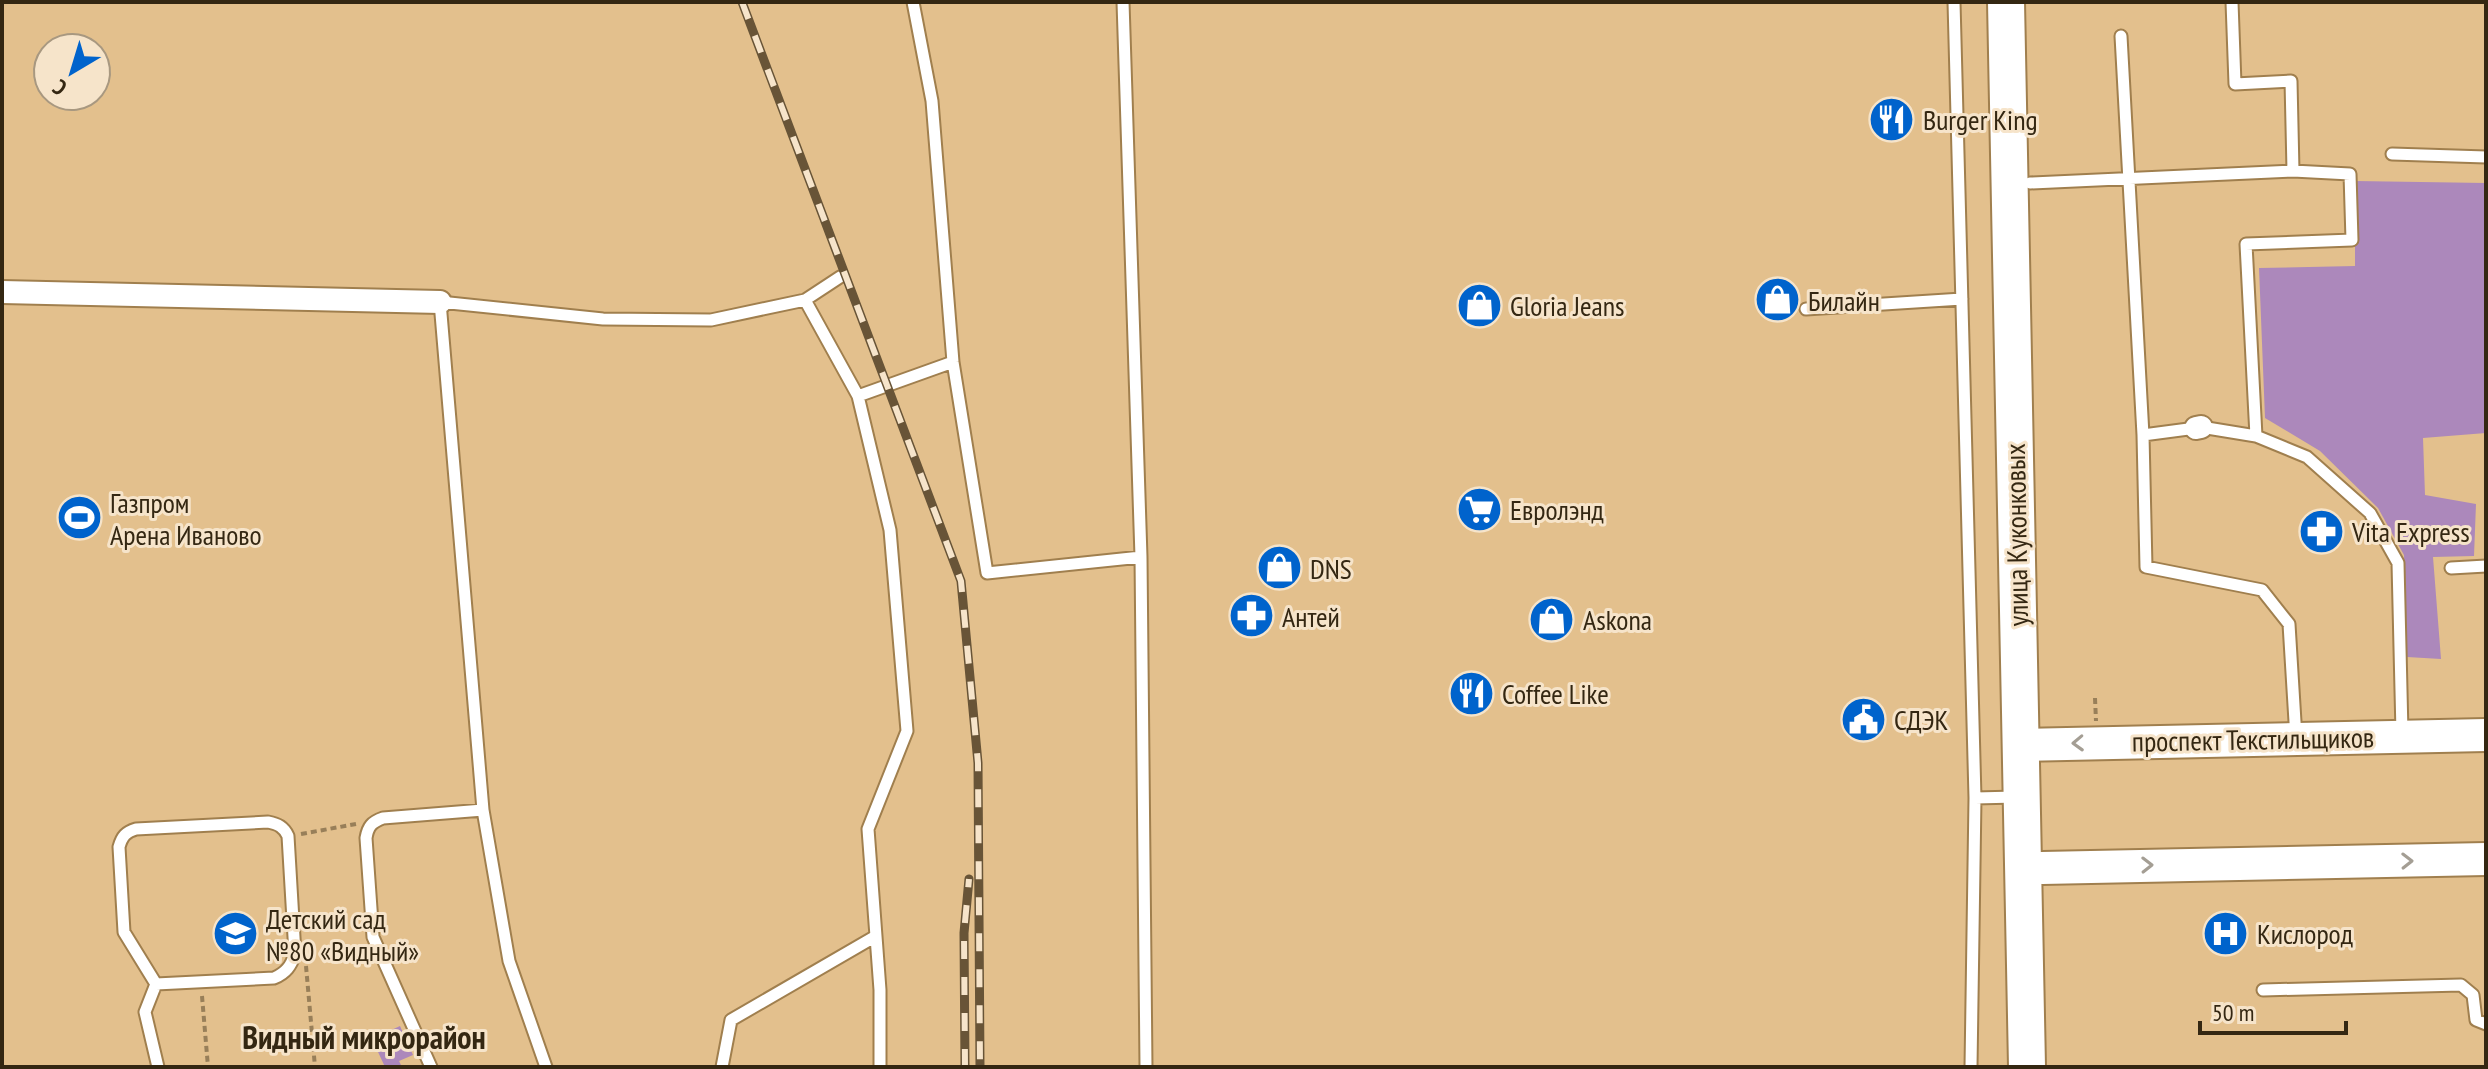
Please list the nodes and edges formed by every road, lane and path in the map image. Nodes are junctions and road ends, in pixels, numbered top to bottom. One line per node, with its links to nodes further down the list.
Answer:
1 (913, 2): 19 (lane)
2 (1123, 2): 23 (lane)
3 (1954, 2): 15 (lane)
4 (2006, 2): 31 (main road, улица Куконковых)
5 (2027, 2): 12 (main road, улица Куконковых)
6 (2232, 2): 10 (lane)
7 (2121, 36): 11 (lane)
8 (2392, 154): 9 (lane)
9 (2486, 157)
10 (2293, 171): 11 (lane); 22 (lane)
11 (2130, 179): 12 (lane); 21 (lane)
12 (2030, 183): 31 (main road, улица Куконковых)
13 (840, 277): 16 (lane)
14 (2, 292): 17 (street)
15 (1962, 299): 18 (lane); 33 (lane)
16 (805, 300): 17 (lane); 20 (lane)
17 (440, 302): 34 (lane)
18 (1806, 309)
19 (953, 362): 20 (lane); 23 (lane)
20 (858, 396): 39 (lane)
21 (2143, 435): 22 (lane); 30 (lane)
22 (2256, 436): 29 (lane)
23 (1141, 557): 52 (lane)
24 (2486, 566): 25 (lane)
25 (2451, 568)
26 (2095, 698): 27 (path)
27 (2096, 727)
28 (2486, 735): 29 (main road, проспект Текстильщиков)
29 (2402, 737): 30 (main road, проспект Текстильщиков)
30 (2296, 738): 31 (main road, проспект Текстильщиков, one-way to 31)
31 (2029, 745): 32 (main road, улица Куконковых)
32 (2030, 797): 33 (lane); 37 (main road); 54 (main road, улица Куконковых)
33 (1975, 798): 53 (lane)
34 (483, 810): 48 (lane); 49 (lane)
35 (344, 826): 36 (path)
36 (288, 836): 40 (lane); 42 (lane)
37 (2041, 853): 38 (main road, one-way to 38); 55 (main road)
38 (2486, 859)
39 (876, 936): 50 (lane); 51 (lane)
40 (291, 965): 41 (lane); 47 (path)
41 (201, 982): 42 (lane); 46 (path)
42 (156, 984): 45 (lane)
43 (2263, 990): 44 (lane)
44 (2486, 1024)
45 (158, 1067)
46 (208, 1067)
47 (315, 1067)
48 (431, 1067)
49 (546, 1067)
50 (722, 1067)
51 (880, 1067)
52 (1146, 1067)
53 (1971, 1067)
54 (2027, 1067)
55 (2046, 1067)

